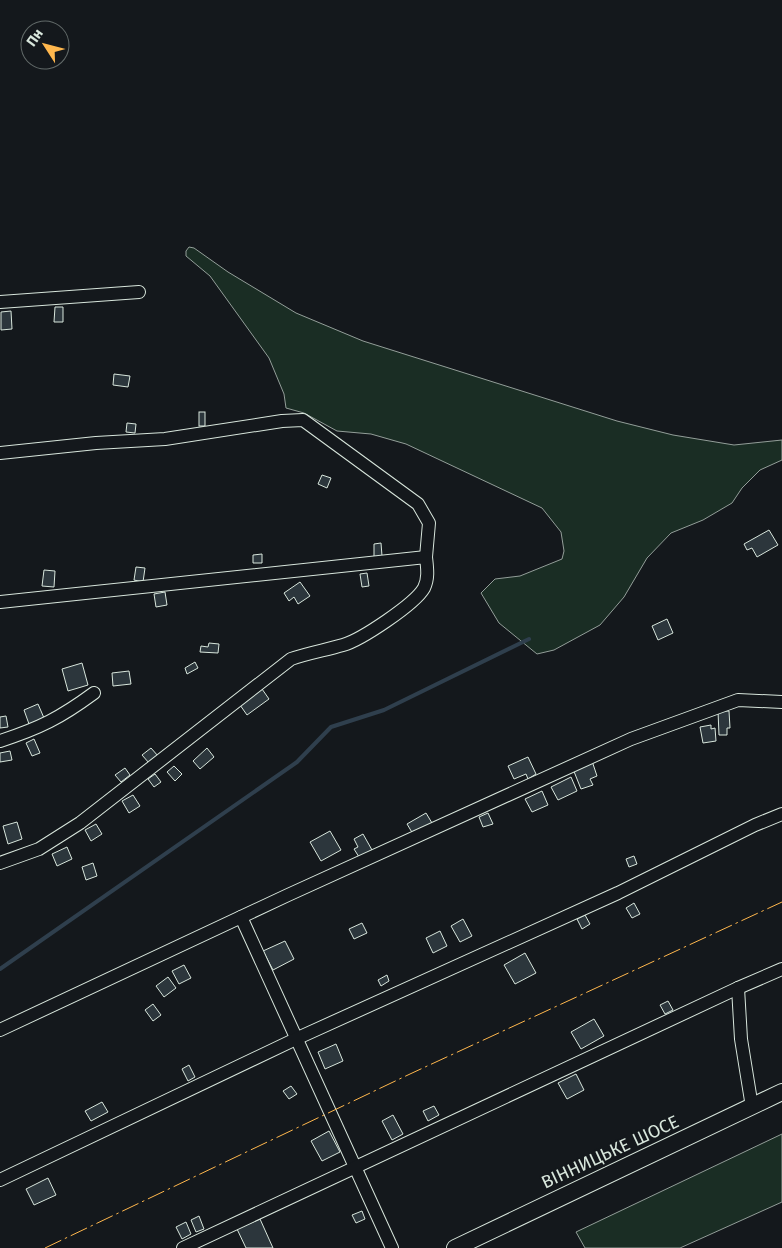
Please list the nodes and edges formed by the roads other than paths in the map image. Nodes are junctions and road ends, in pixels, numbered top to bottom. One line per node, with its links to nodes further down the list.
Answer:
1 (139, 292): 2 (street)
2 (0, 302)
3 (0, 453): 4 (street)
4 (426, 557): 5 (street); 10 (street)
5 (0, 602)
6 (94, 693): 8 (street)
7 (782, 702): 11 (street)
8 (0, 742)
9 (782, 814): 15 (street)
10 (0, 863)
11 (241, 917): 14 (street); 15 (street)
12 (782, 970): 13 (street)
13 (738, 988): 17 (street); 18 (street)
14 (0, 1030)
15 (296, 1039): 18 (street); 19 (street)
16 (782, 1092): 17 (main road, ВІННИЦЬКЕ ШОСЕ)
17 (752, 1107): 22 (main road, ВІННИЦЬКЕ ШОСЕ)
18 (356, 1167): 20 (street); 21 (street)
19 (0, 1180)
20 (183, 1248)
21 (392, 1248)
22 (456, 1248)

